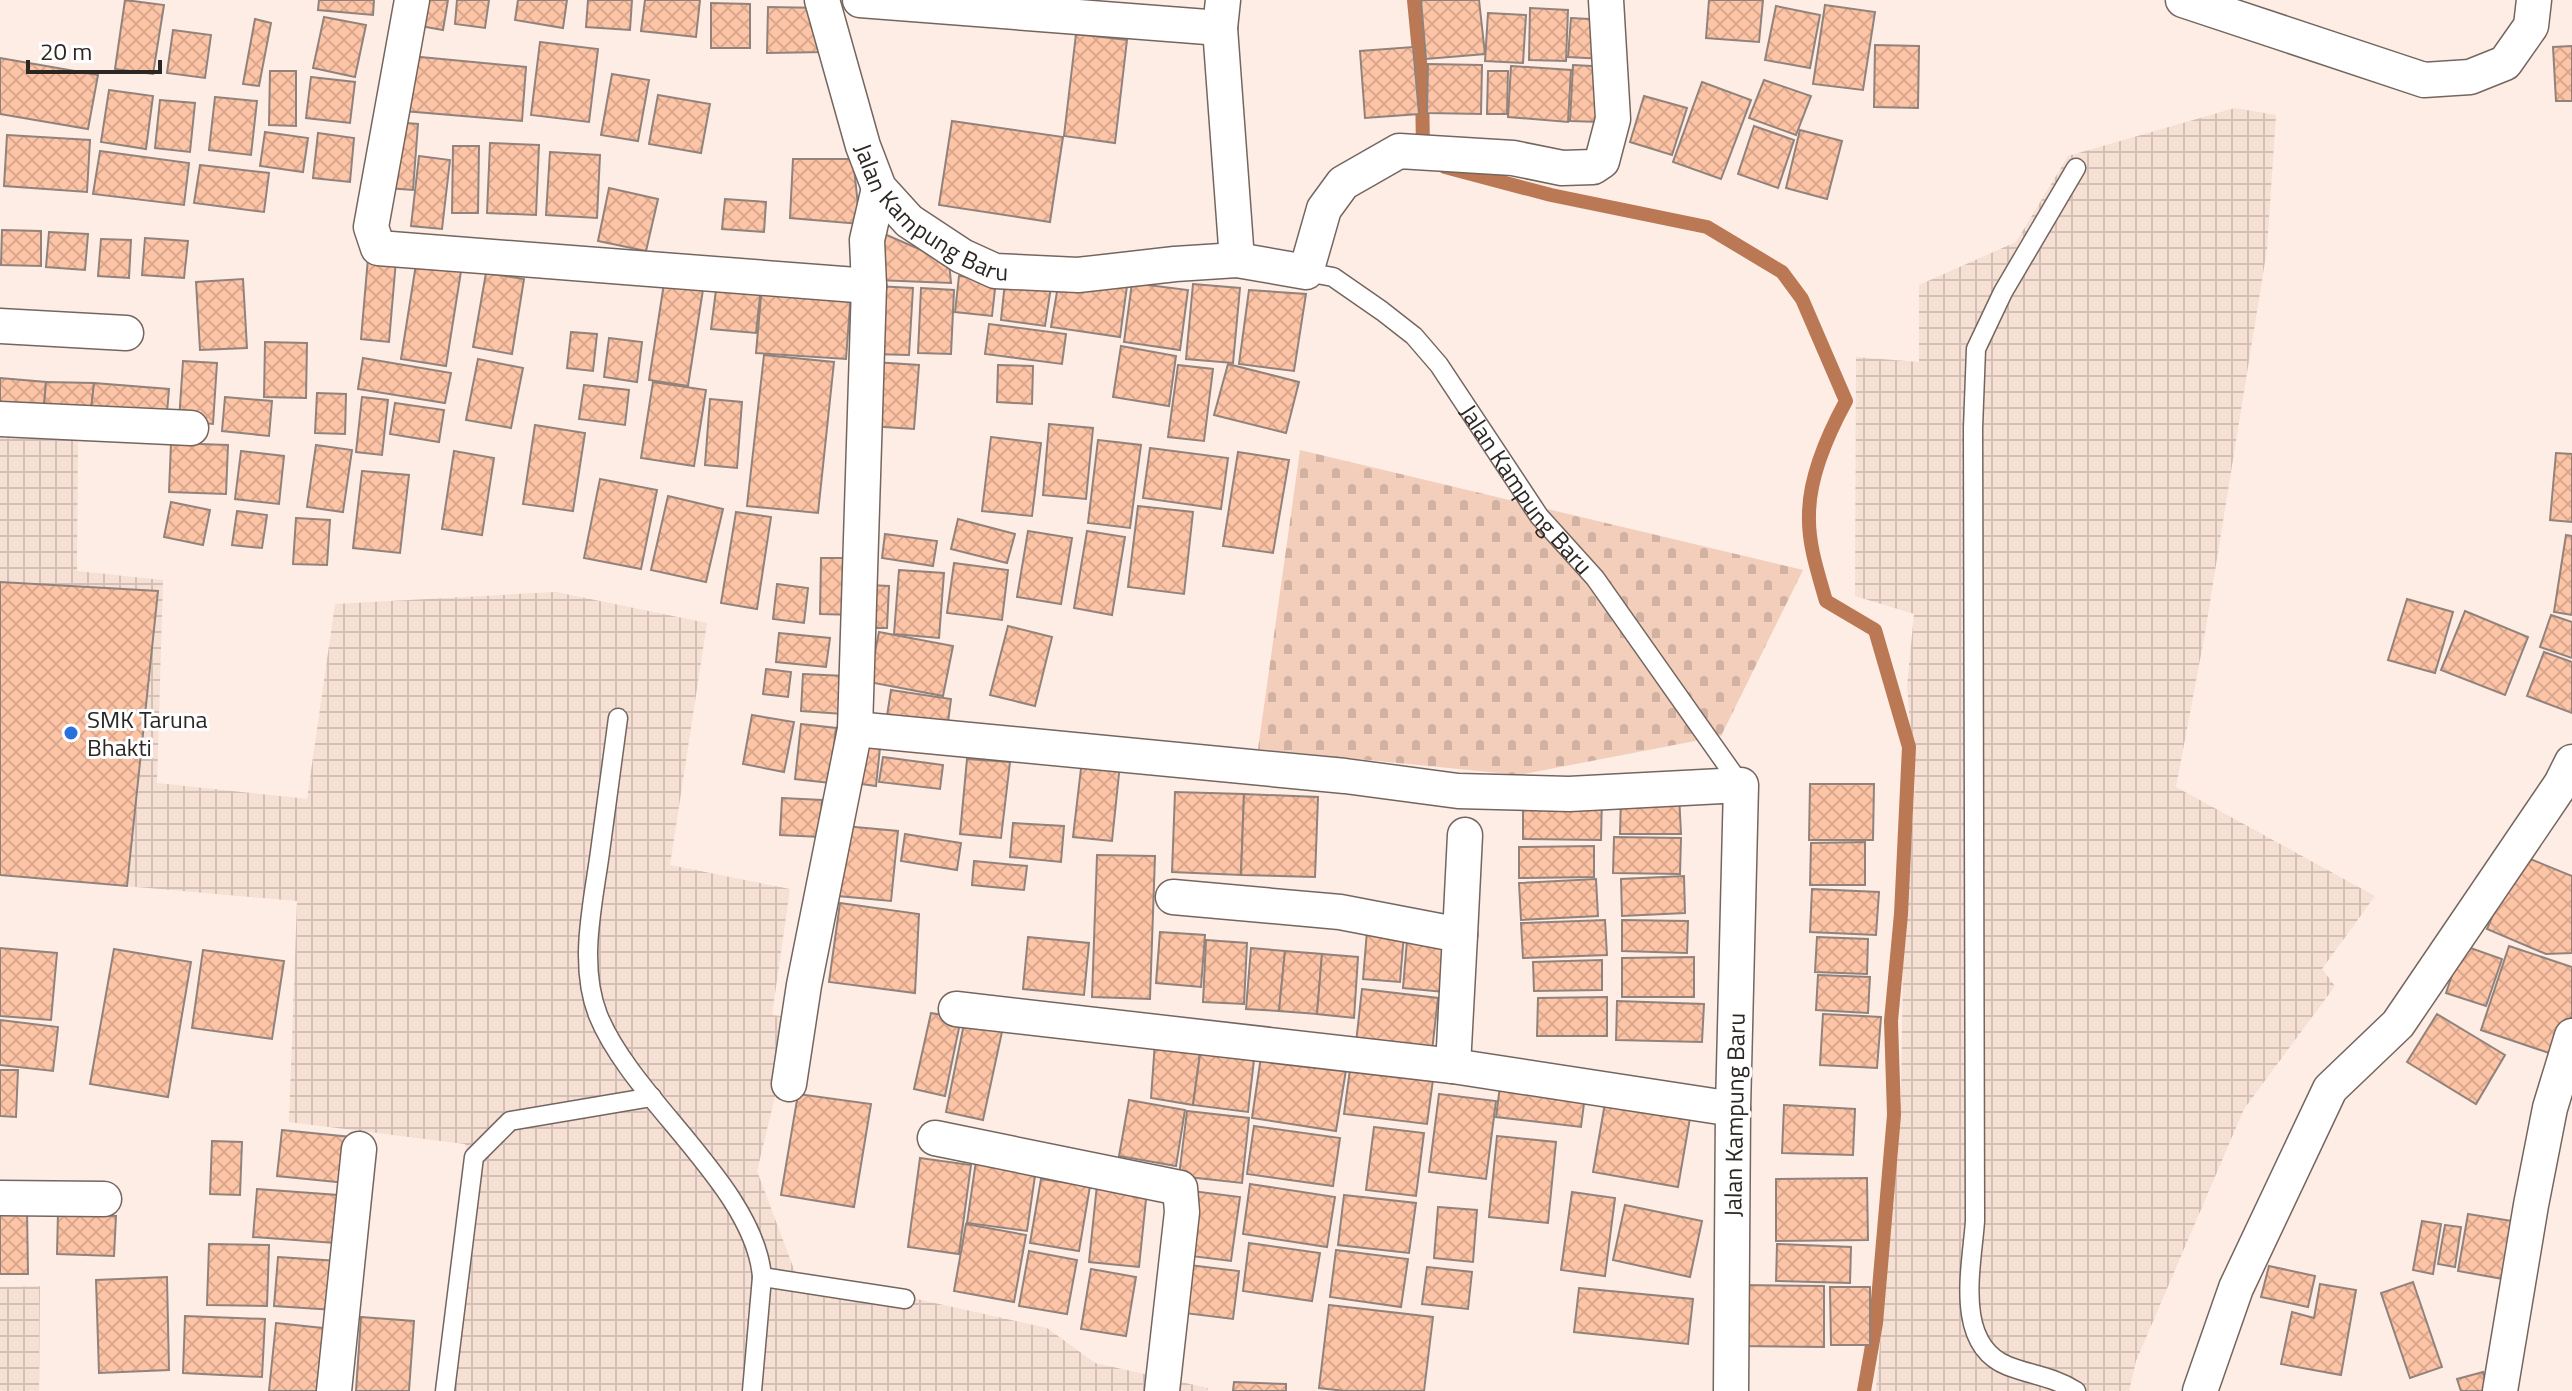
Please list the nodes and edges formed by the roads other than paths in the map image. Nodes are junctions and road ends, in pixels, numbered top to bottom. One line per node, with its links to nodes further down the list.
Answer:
1 (412, 0): 12 (street)
2 (822, 0): 9 (street, Jalan Kampung Baru)
3 (860, 0): 7 (street)
4 (1606, 0): 11 (street)
5 (2183, 0): 6 (street)
6 (2534, 0)
7 (1222, 14): 10 (street)
8 (2076, 168): 41 (lane)
9 (879, 188): 10 (street, Jalan Kampung Baru); 12 (street)
10 (1237, 260): 11 (street, Jalan Kampung Baru)
11 (1306, 272): 20 (lane, Jalan Kampung Baru)
12 (869, 286): 18 (street)
13 (0, 326): 14 (street)
14 (126, 333)
15 (0, 419): 16 (street)
16 (191, 428)
17 (618, 718): 28 (lane)
18 (855, 729): 20 (street); 27 (street)
19 (2572, 762): 42 (street)
20 (1741, 785): 29 (street, Jalan Kampung Baru)
21 (1465, 835): 23 (street)
22 (1173, 897): 23 (street)
23 (1460, 935): 26 (street)
24 (956, 1009): 26 (street)
25 (2572, 1036): 43 (street)
26 (1453, 1066): 29 (street)
27 (789, 1084)
28 (652, 1097): 34 (lane); 37 (lane)
29 (1733, 1109): 40 (street, Jalan Kampung Baru)
30 (935, 1138): 39 (street)
31 (359, 1149): 36 (street)
32 (0, 1198): 33 (street)
33 (104, 1199)
34 (762, 1277): 35 (lane); 38 (lane)
35 (905, 1299)
36 (334, 1391)
37 (445, 1391)
38 (752, 1391)
39 (1162, 1391)
40 (1731, 1391)
41 (2076, 1391)
42 (2200, 1391)
43 (2500, 1391)

